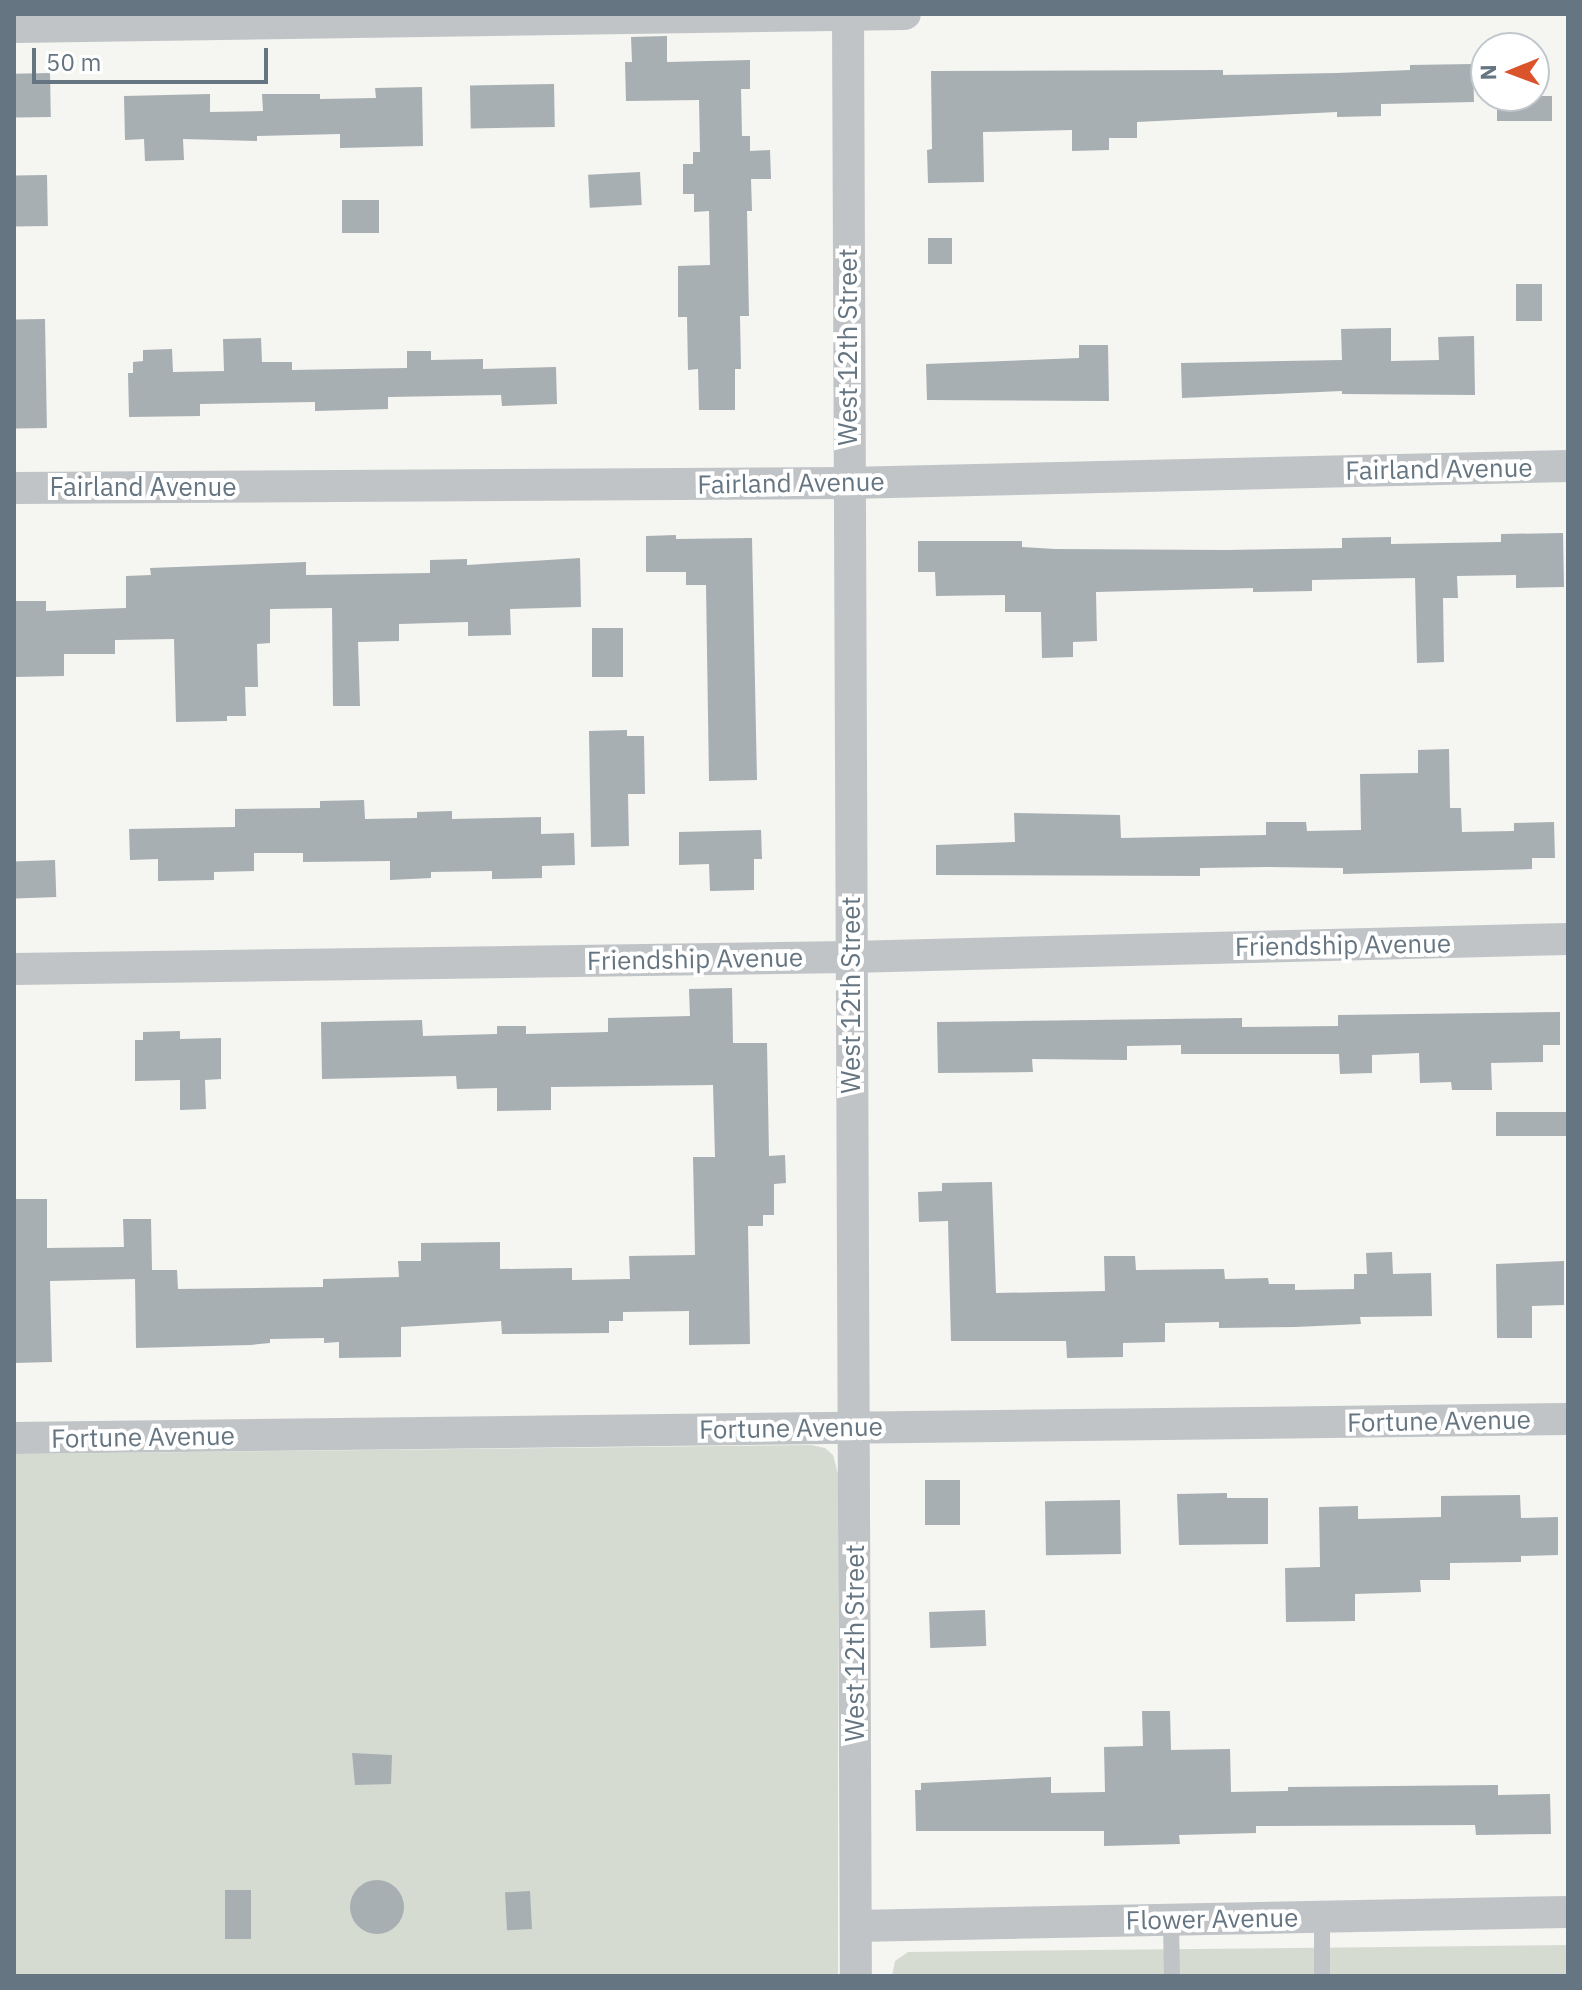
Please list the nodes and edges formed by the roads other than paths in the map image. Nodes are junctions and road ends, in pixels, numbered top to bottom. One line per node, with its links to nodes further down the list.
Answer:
1 (905, 14): 2 (street)
2 (848, 15): 3 (street); 5 (street, West 12th Street)
3 (14, 27)
4 (1568, 466): 5 (street, Fairland Avenue)
5 (848, 483): 6 (street, Fairland Avenue); 8 (street, West 12th Street)
6 (14, 488)
7 (1568, 939): 8 (street, Friendship Avenue)
8 (850, 957): 9 (street, Friendship Avenue); 11 (street, West 12th Street)
9 (14, 969)
10 (1568, 1419): 11 (street, Fortune Avenue)
11 (855, 1427): 12 (street, Fortune Avenue); 16 (street, West 12th Street)
12 (14, 1438)
13 (1568, 1912): 14 (street, Flower Avenue)
14 (1322, 1917): 15 (street, Flower Avenue); 19 (lane)
15 (1171, 1920): 16 (street, Flower Avenue); 18 (lane)
16 (856, 1926): 17 (street, West 12th Street)
17 (856, 1976)
18 (1172, 1976)
19 (1322, 1976)

